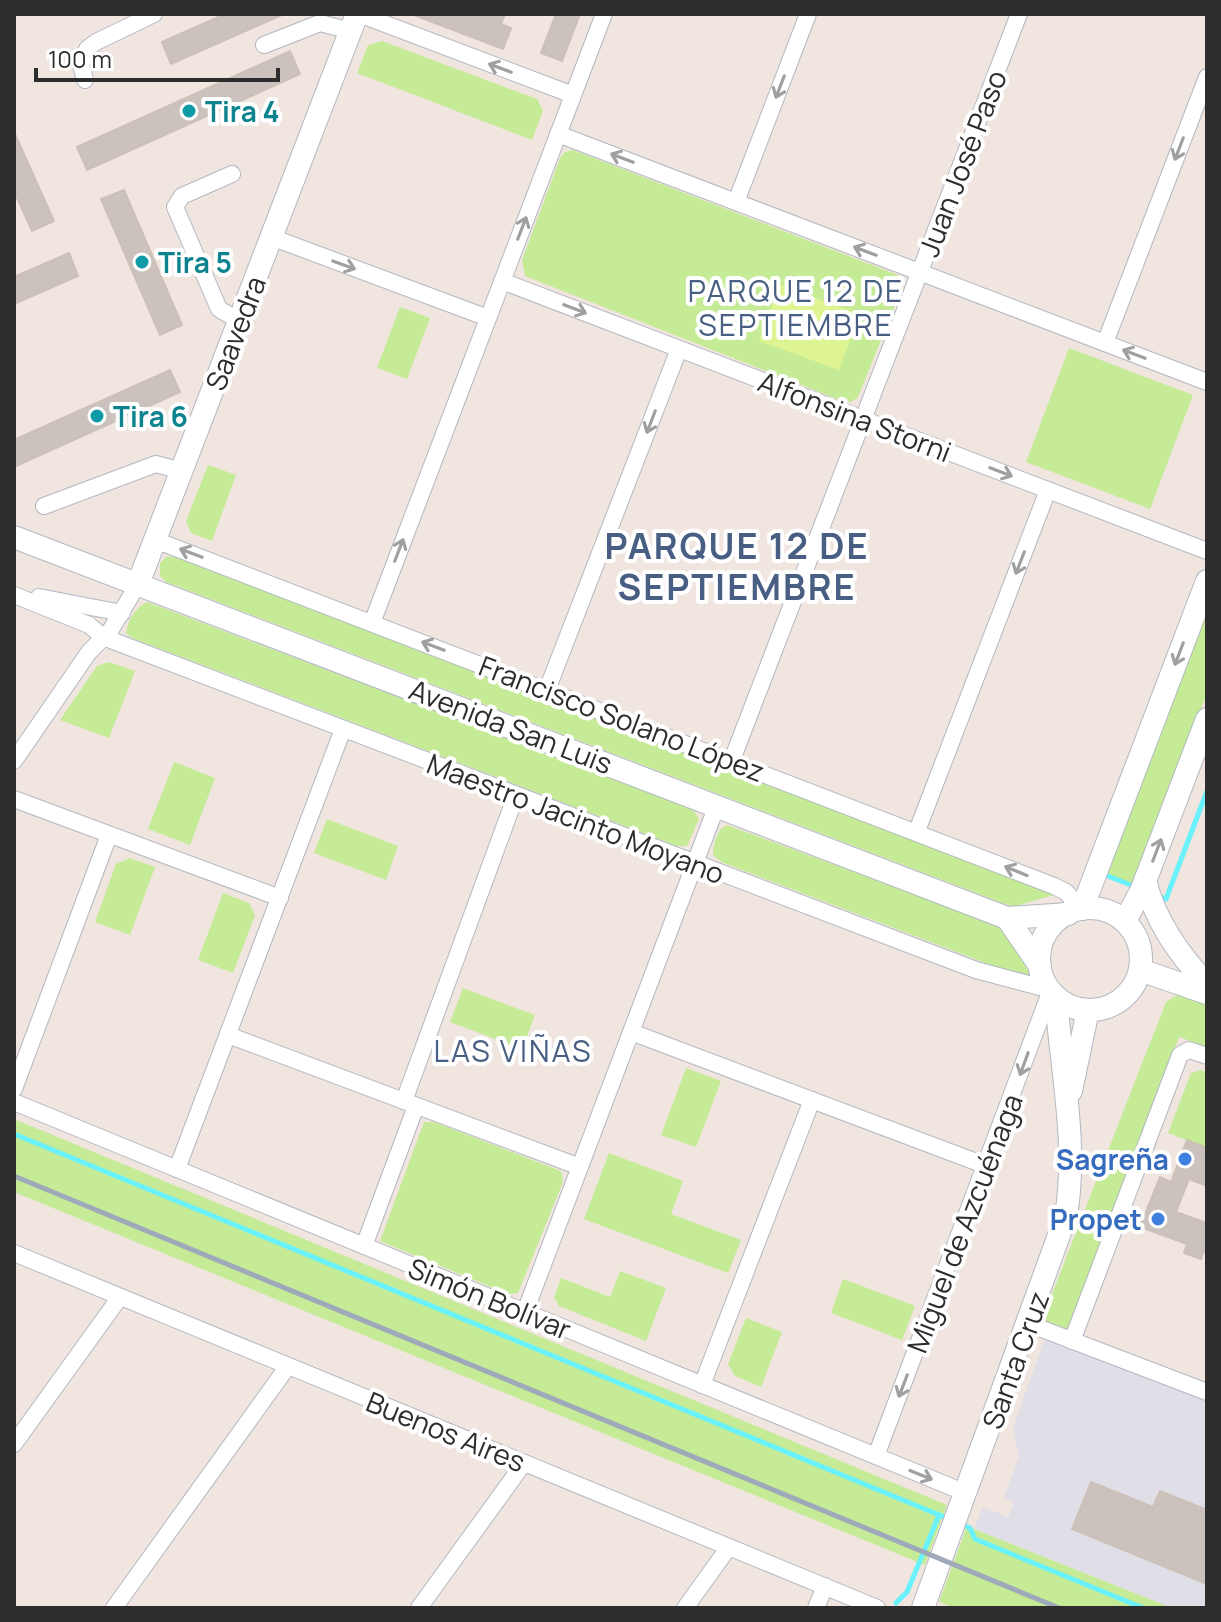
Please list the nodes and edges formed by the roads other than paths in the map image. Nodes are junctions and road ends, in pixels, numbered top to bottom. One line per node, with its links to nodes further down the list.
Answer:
1 (154, 14): 8 (street)
2 (604, 14): 9 (street)
3 (808, 14): 12 (street, one-way to 12)
4 (1019, 14): 14 (street, Juan José Paso)
5 (356, 20): 6 (street); 9 (street, one-way to 5); 13 (main road, Saavedra)
6 (264, 45)
7 (1207, 77): 18 (street, one-way to 18)
8 (85, 80)
9 (573, 95): 10 (street)
10 (558, 134): 12 (street, one-way to 10); 15 (street, one-way to 10)
11 (232, 174): 17 (street)
12 (736, 202): 14 (street, one-way to 12)
13 (271, 237): 16 (street, one-way to 16); 17 (main road, Saavedra)
14 (920, 272): 18 (street); 21 (street, Juan José Paso)
15 (502, 281): 16 (street); 19 (street, Alfonsina Storni, one-way to 19)
16 (488, 318): 32 (street, one-way to 16)
17 (239, 321): 22 (main road, Saavedra)
18 (1105, 343): 20 (street, one-way to 18)
19 (679, 349): 21 (street, Alfonsina Storni); 34 (street, one-way to 34)
20 (1207, 382)
21 (863, 420): 23 (street, Alfonsina Storni, one-way to 23); 37 (street, Juan José Paso)
22 (182, 471): 24 (street); 26 (main road, Saavedra)
23 (1048, 490): 27 (street, Alfonsina Storni); 42 (street, one-way to 42)
24 (44, 506)
25 (14, 537): 29 (main road, Avenida San Luis)
26 (155, 540): 29 (main road, Saavedra); 32 (street, Francisco Solano López, one-way to 26)
27 (1207, 551)
28 (1207, 581): 47 (main road, one-way to 47)
29 (138, 584): 31 (street, Saavedra); 41 (main road, Avenida San Luis)
30 (14, 594): 31 (street); 33 (street)
31 (122, 613): 33 (street, Saavedra)
32 (372, 623): 34 (street, Francisco Solano López, one-way to 32)
33 (103, 637): 36 (street, Maestro Jacinto Moyano); 38 (street, Saavedra)
34 (547, 690): 37 (street, Francisco Solano López)
35 (1207, 719): 45 (main road, one-way to 35)
36 (343, 729): 39 (street, Maestro Jacinto Moyano); 46 (street)
37 (732, 760): 42 (street, Francisco Solano López)
38 (14, 761)
39 (516, 795): 44 (street, Maestro Jacinto Moyano); 62 (street)
40 (14, 799): 43 (street)
41 (717, 805): 44 (street); 48 (main road, Avenida San Luis)
42 (917, 831): 47 (street, Francisco Solano López, one-way to 42)
43 (109, 835): 46 (street); 59 (street)
44 (695, 863): 54 (street, Maestro Jacinto Moyano); 56 (street)
45 (1145, 880): 49 (main road); 52 (main road)
46 (280, 898): 57 (street)
47 (1075, 912): 48 (main road, Avenida San Luis); 49 (main road, Avenida San Luis); 50 (main road)
48 (1007, 918): 50 (main road)
49 (1125, 921): 51 (main road)
50 (1040, 966): 54 (main road)
51 (1140, 970): 53 (main road); 55 (main road)
52 (1207, 985)
53 (1207, 993)
54 (1054, 994): 55 (main road); 63 (main road, Santa Cruz); 64 (street, Miguel de Azcuénaga, one-way to 64)
55 (1088, 1010): 63 (main road, Santa Cruz)
56 (631, 1032): 60 (street); 65 (street)
57 (228, 1035): 62 (street); 66 (street)
58 (1207, 1056): 72 (street)
59 (14, 1089)
60 (812, 1100): 64 (street); 74 (street)
61 (14, 1102): 66 (street, Simón Bolívar)
62 (410, 1103): 65 (street); 67 (street)
63 (1068, 1104): 71 (main road, Santa Cruz)
64 (987, 1166): 77 (street, Miguel de Azcuénaga, one-way to 77)
65 (580, 1167): 70 (street)
66 (177, 1169): 67 (street, Simón Bolívar)
67 (364, 1246): 70 (street, Simón Bolívar)
68 (14, 1253): 69 (street, Buenos Aires)
69 (120, 1297): 73 (street, Buenos Aires); 76 (street)
70 (525, 1312): 74 (street, Simón Bolívar)
71 (1029, 1324): 72 (street); 79 (main road, Santa Cruz)
72 (1072, 1341): 75 (street)
73 (288, 1366): 78 (street, Buenos Aires); 82 (street)
74 (702, 1385): 77 (street, Simón Bolívar)
75 (1207, 1392)
76 (14, 1444)
77 (876, 1456): 79 (street, Simón Bolívar, one-way to 79)
78 (524, 1463): 80 (street, Buenos Aires); 83 (street)
79 (966, 1493): 87 (main road, Santa Cruz)
80 (729, 1547): 81 (street, Buenos Aires); 84 (street)
81 (825, 1586): 85 (street); 86 (street, Buenos Aires)
82 (114, 1608)
83 (419, 1608)
84 (685, 1608)
85 (816, 1608)
86 (877, 1608)
87 (923, 1608)

